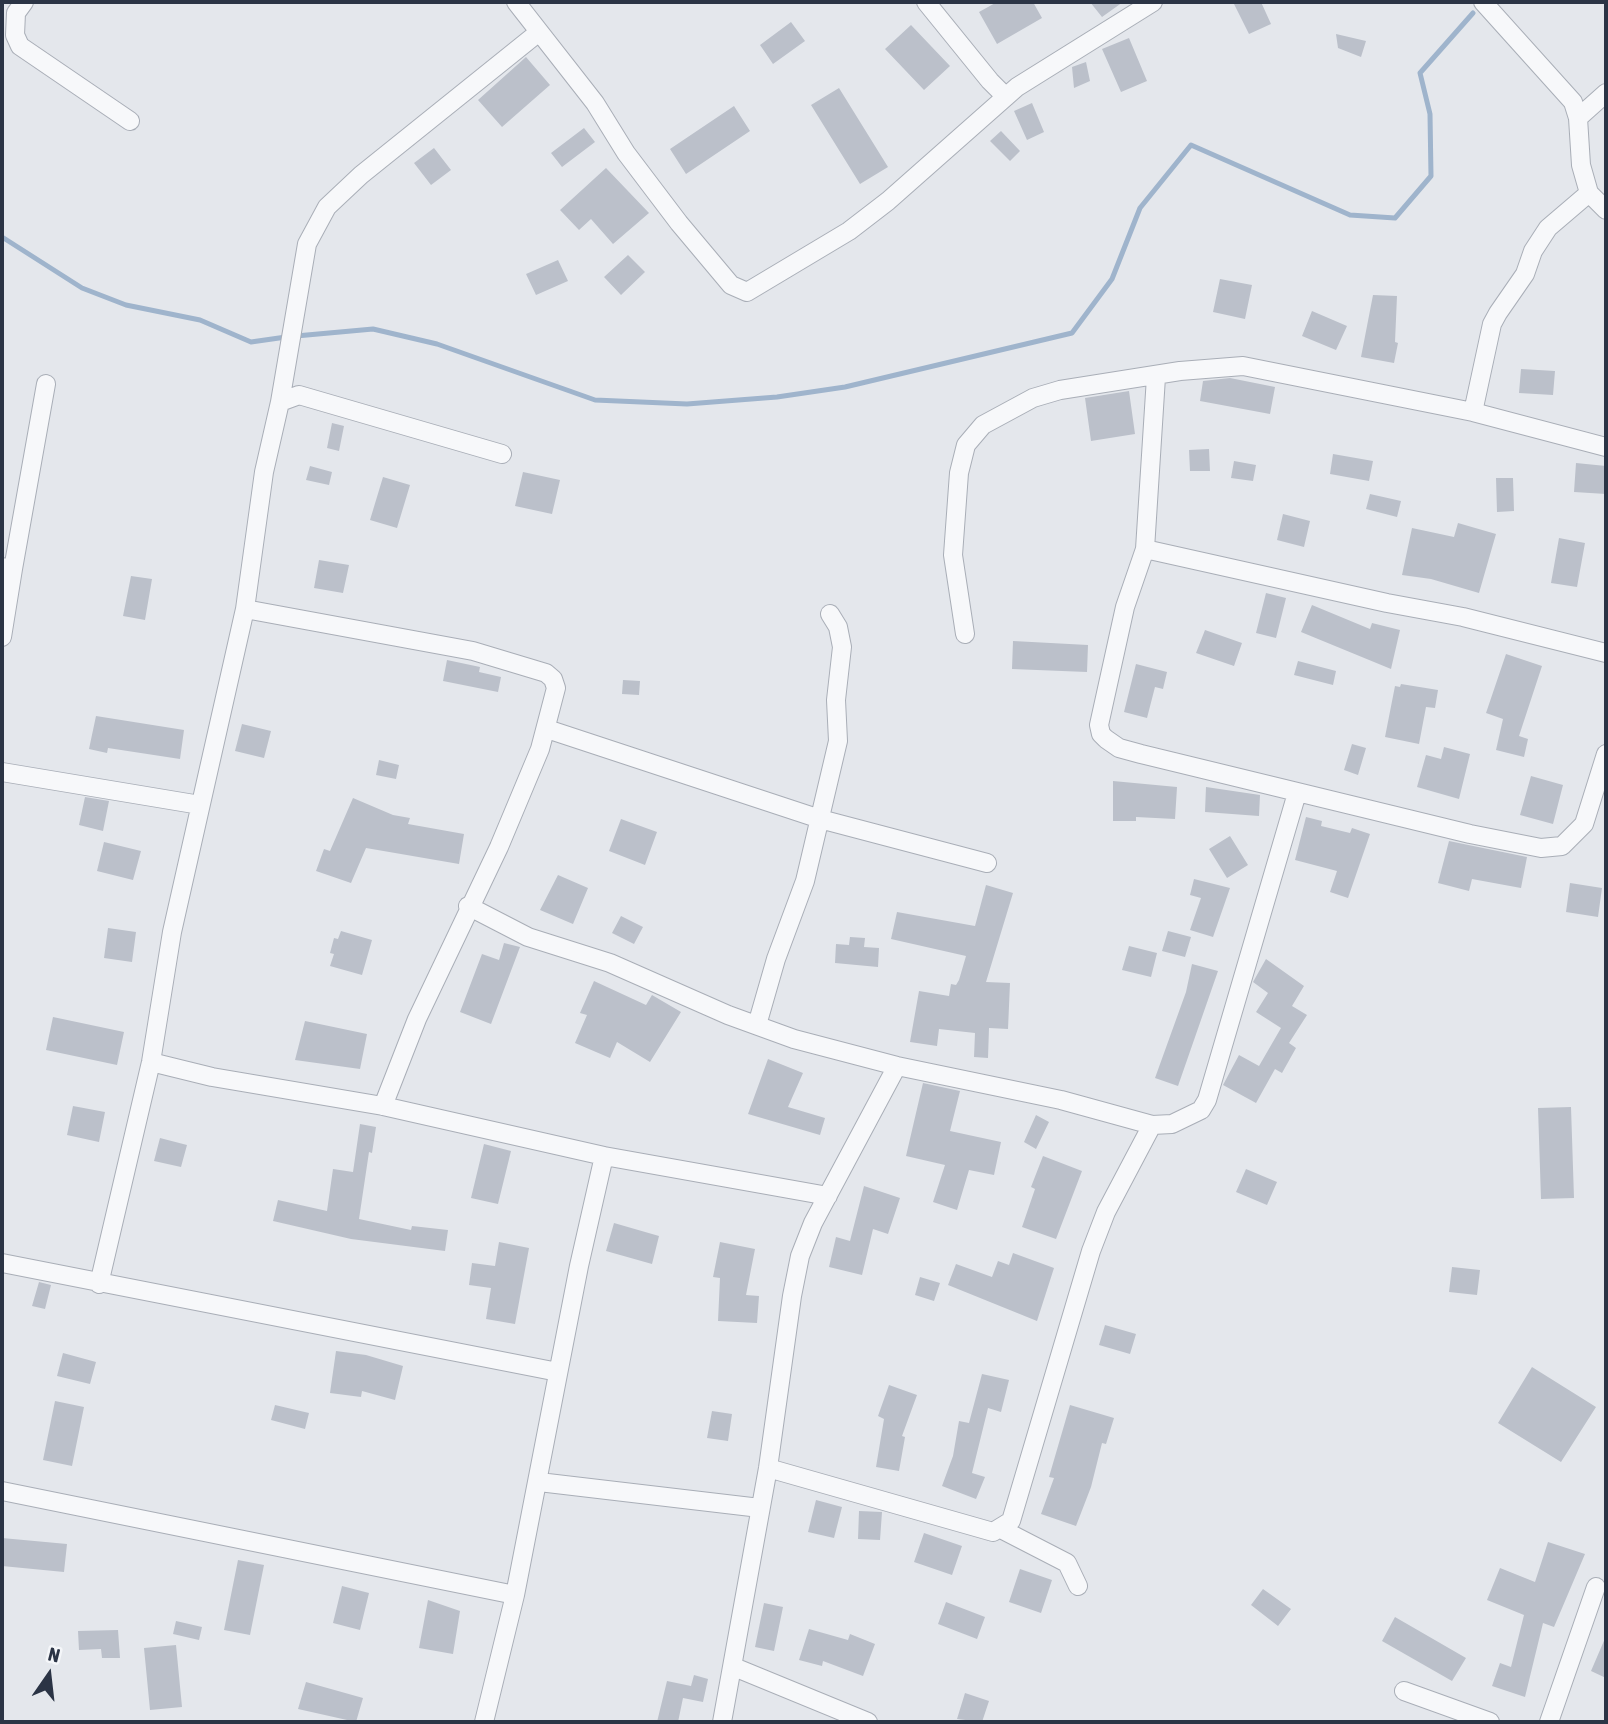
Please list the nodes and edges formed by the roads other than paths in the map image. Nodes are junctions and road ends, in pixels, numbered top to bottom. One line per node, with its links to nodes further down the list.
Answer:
1 (24, 2): 10 (street)
2 (516, 2): 6 (street)
3 (926, 2): 8 (street)
4 (1153, 2): 8 (street)
5 (1483, 2): 9 (street)
6 (539, 32): 8 (street); 15 (street)
7 (1606, 93): 9 (street)
8 (1006, 97)
9 (1578, 118): 11 (street)
10 (130, 121)
11 (1590, 193): 12 (street); 16 (street)
12 (1606, 210)
13 (1156, 377): 16 (street); 19 (street); 23 (street)
14 (46, 384): 20 (street)
15 (280, 402): 18 (street); 21 (street)
16 (1473, 412): 17 (street)
17 (1606, 447)
18 (502, 453)
19 (1145, 549): 25 (street); 29 (street)
20 (7, 568): 24 (street)
21 (245, 609): 26 (street); 30 (street)
22 (830, 614): 31 (street)
23 (965, 634)
24 (2, 636)
25 (1606, 653)
26 (547, 729): 31 (street); 33 (street)
27 (1606, 754): 29 (street)
28 (2, 772): 30 (street)
29 (1297, 793): 38 (street)
30 (200, 805): 35 (street)
31 (820, 819): 32 (street); 34 (street)
32 (986, 863)
33 (468, 906): 34 (street); 37 (street)
34 (757, 1025): 36 (street)
35 (151, 1062): 37 (street); 42 (street)
36 (897, 1066): 38 (street); 40 (street)
37 (383, 1106): 39 (street)
38 (1152, 1125): 48 (street)
39 (604, 1156): 40 (street); 43 (street)
40 (828, 1195): 44 (street)
41 (2, 1263): 42 (street)
42 (99, 1284): 43 (street)
43 (558, 1372): 45 (street)
44 (768, 1468): 47 (street); 48 (street)
45 (539, 1482): 47 (street); 51 (street)
46 (2, 1491): 51 (street)
47 (760, 1508): 52 (street)
48 (1001, 1529): 49 (street)
49 (1078, 1586)
50 (1595, 1587): 58 (street)
51 (515, 1595): 54 (street)
52 (734, 1667): 55 (street); 56 (street)
53 (1404, 1691): 57 (street)
54 (484, 1722)
55 (722, 1722)
56 (868, 1722)
57 (1490, 1722)
58 (1549, 1722)

